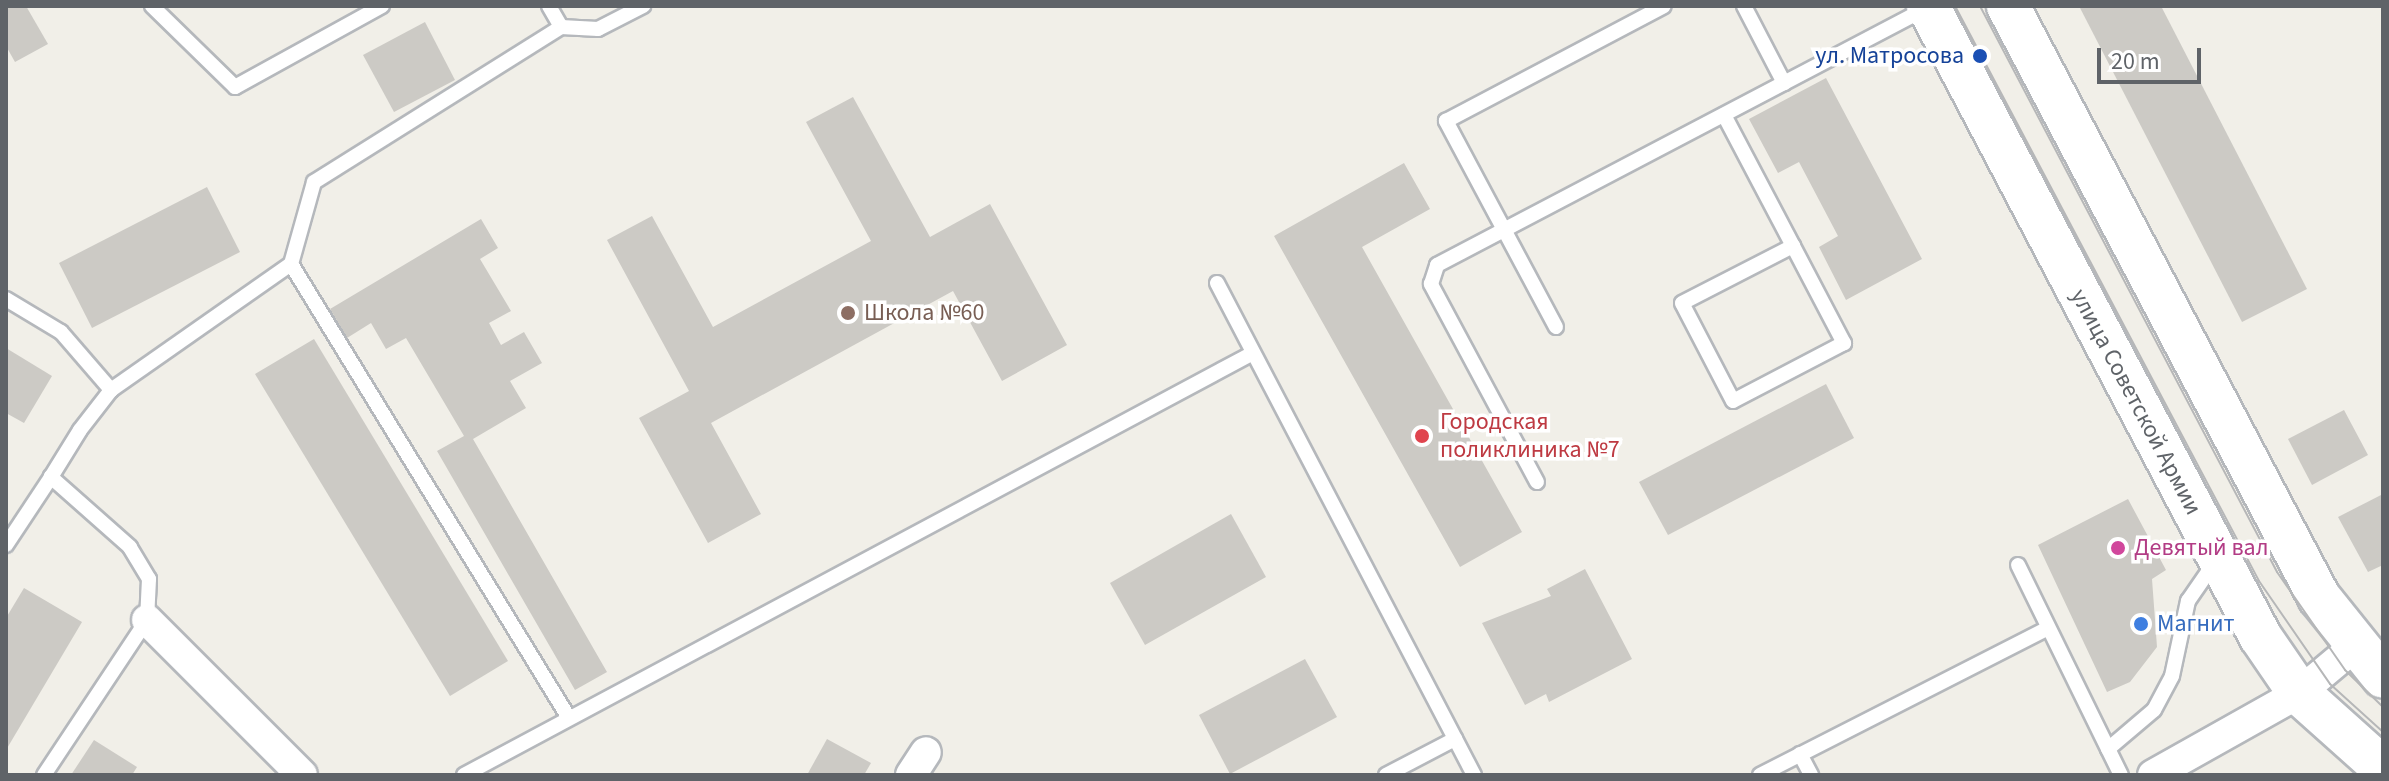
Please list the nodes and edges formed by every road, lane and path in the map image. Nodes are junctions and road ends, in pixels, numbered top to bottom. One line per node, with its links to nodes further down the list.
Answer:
1 (152, 6): 2 (lane)
2 (382, 6)
3 (549, 6): 9 (lane)
4 (643, 6): 9 (lane)
5 (1664, 6): 12 (lane)
6 (1744, 6): 10 (lane)
7 (1929, 6): 10 (lane); 23 (main road, улица Советской Армии)
8 (2008, 6): 27 (main road)
9 (561, 27): 14 (lane)
10 (1784, 83): 11 (lane)
11 (1724, 115): 12 (lane); 13 (lane)
12 (1504, 230): 17 (lane); 21 (lane)
13 (1793, 246): 13 (lane)
14 (291, 264): 19 (lane); 30 (lane)
15 (1217, 283): 18 (lane)
16 (6, 299): 19 (lane)
17 (1556, 327)
18 (1251, 354): 30 (lane); 31 (lane)
19 (111, 390): 20 (lane)
20 (51, 477): 22 (lane); 25 (lane)
21 (1537, 482)
22 (6, 545)
23 (2218, 559): 29 (main road, улица Советской Армии); 32 (lane)
24 (2018, 565): 26 (lane)
25 (147, 620): 35 (lane); 36 (street)
26 (2048, 628): 32 (lane); 33 (lane)
27 (2354, 647): 28 (main road); 29 (street)
28 (2383, 677)
29 (2299, 693): 34 (main road, улица Советской Армии); 43 (street)
30 (569, 718): 37 (lane)
31 (1455, 739): 38 (lane); 39 (lane)
32 (2108, 749): 42 (lane)
33 (1800, 754): 40 (lane); 41 (lane)
34 (2383, 768)
35 (44, 775)
36 (302, 775)
37 (464, 775)
38 (1386, 775)
39 (1474, 775)
40 (1760, 775)
41 (1811, 775)
42 (2121, 775)
43 (2153, 775)

